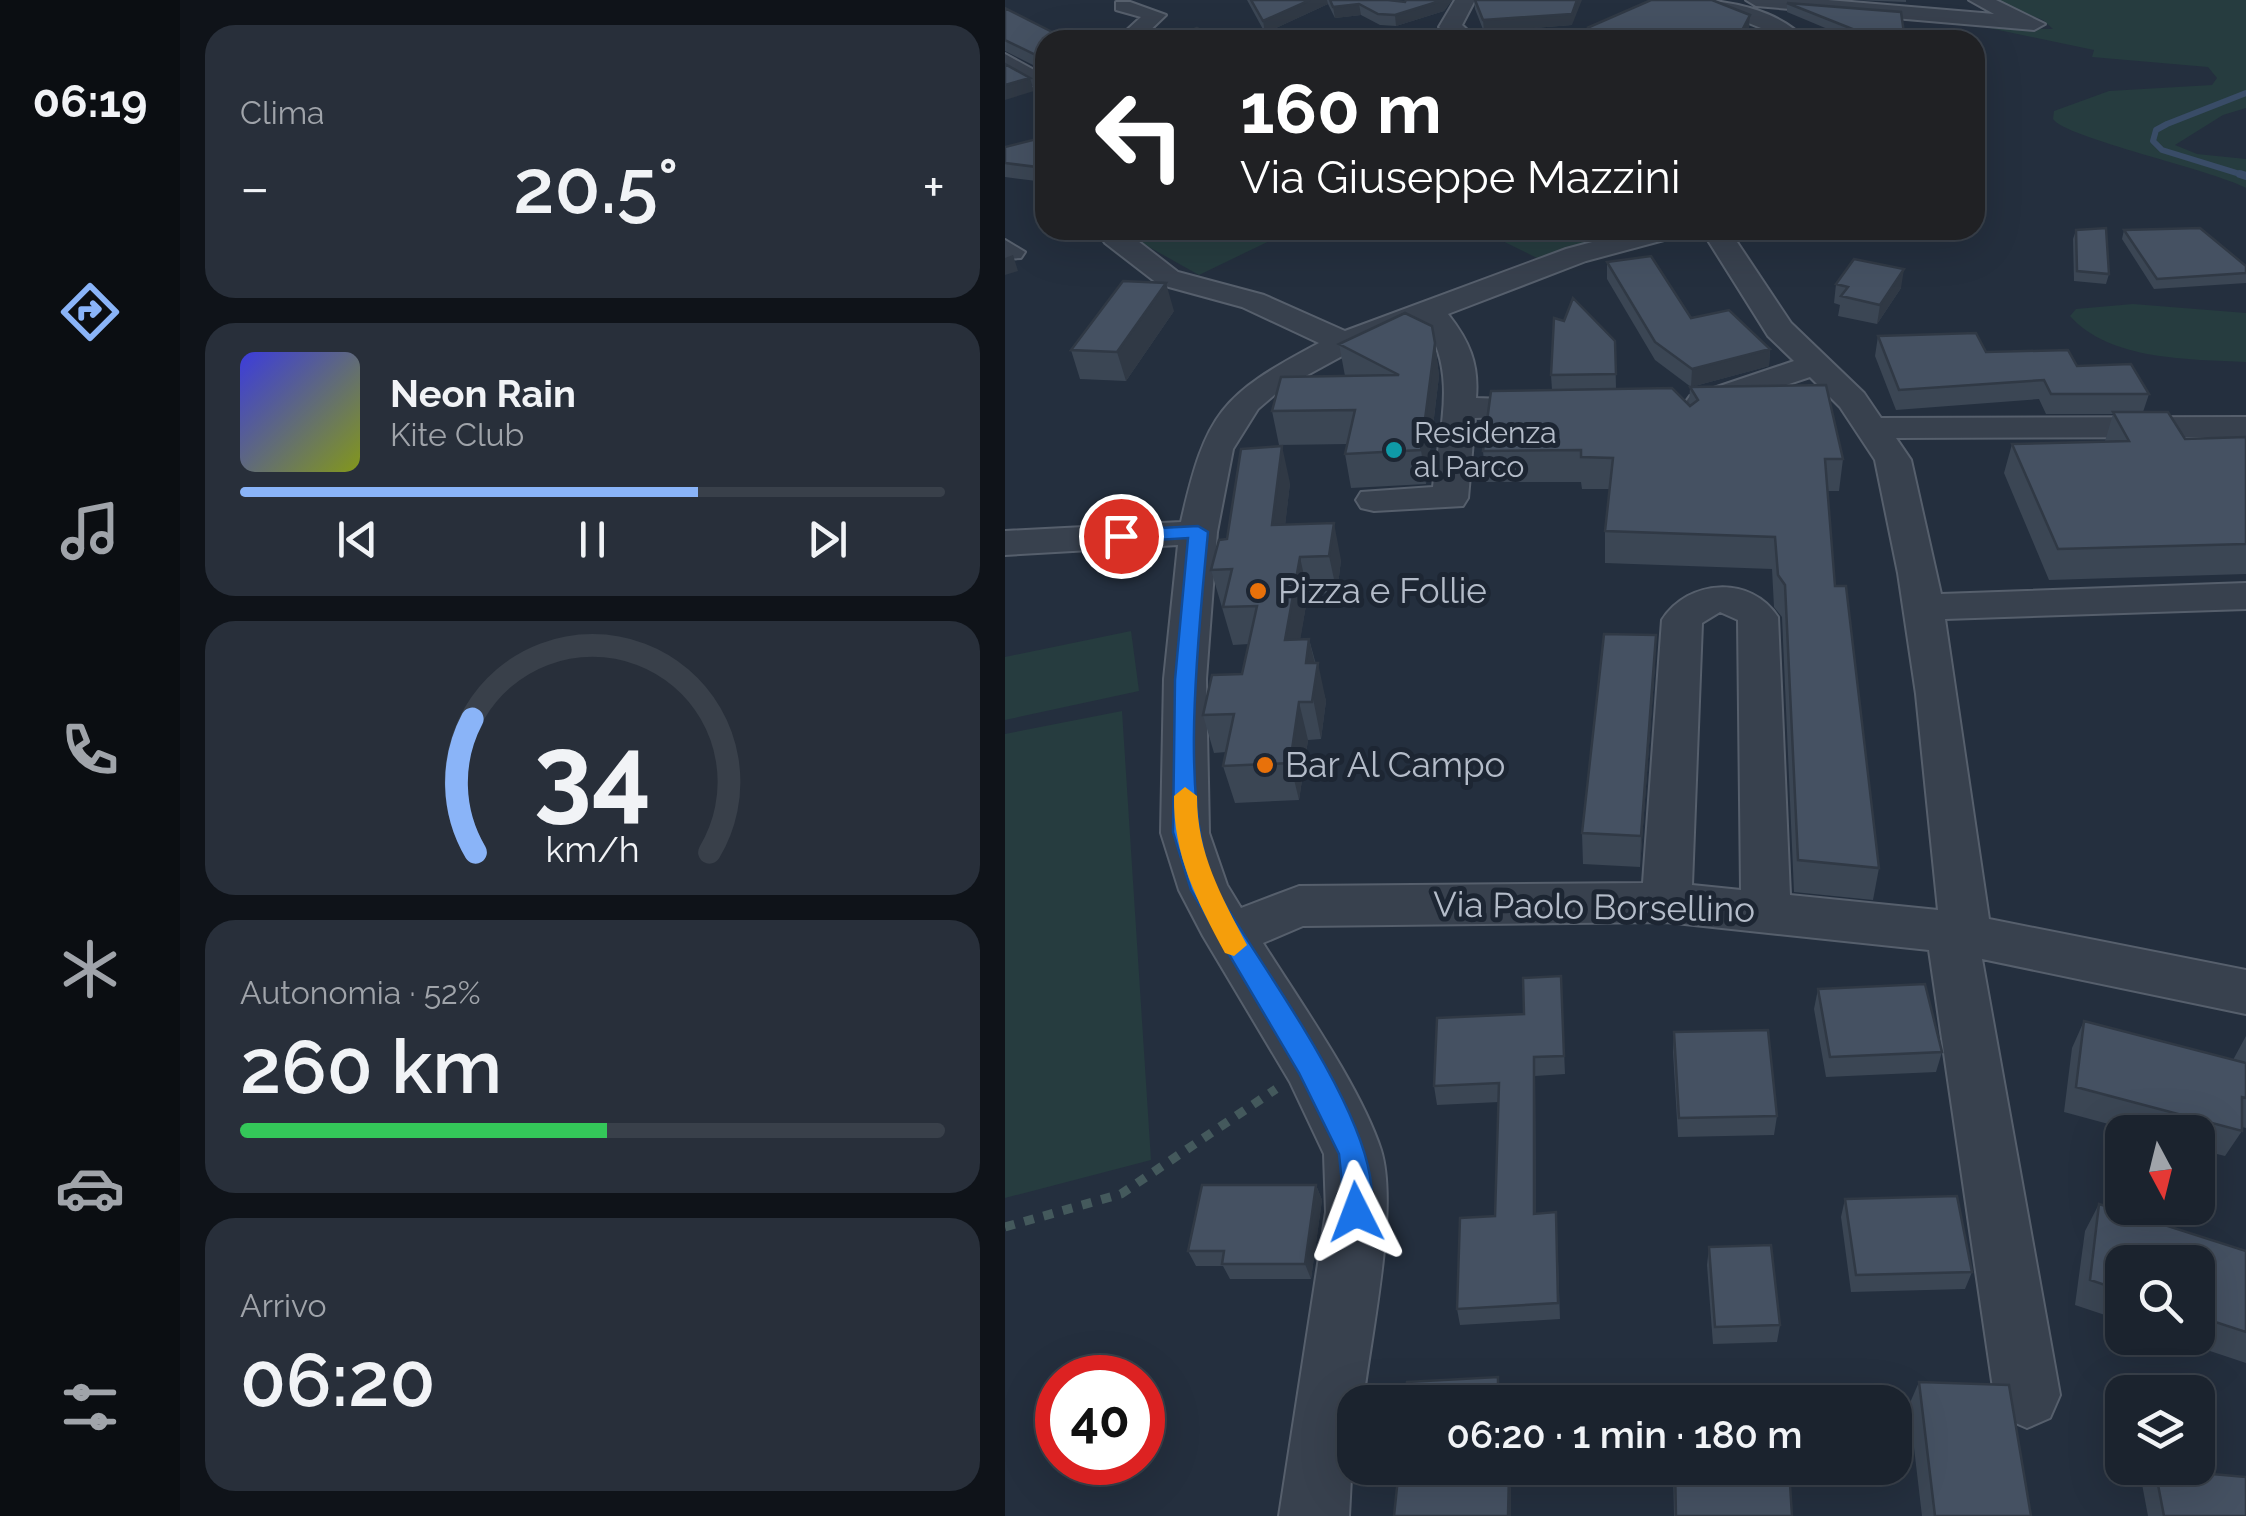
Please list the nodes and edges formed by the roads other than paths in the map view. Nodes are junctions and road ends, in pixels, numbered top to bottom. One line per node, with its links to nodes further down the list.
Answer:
1 (1465, 0): 8 (street)
2 (1733, 0): 5 (street)
3 (1756, 0): 4 (street)
4 (1979, 0)
5 (1704, 1): 9 (street)
6 (1123, 6): 7 (street)
7 (1139, 30)
8 (1453, 30)
9 (1780, 30)
10 (1005, 61): 11 (street)
11 (1035, 80)
12 (1119, 240): 16 (street)
13 (1630, 240): 15 (street)
14 (1718, 240): 17 (street)
15 (1427, 310): 16 (street); 18 (street)
16 (1344, 342): 24 (street)
17 (1813, 365): 20 (street); 22 (street)
18 (1460, 408): 19 (street); 23 (street)
19 (1573, 408)
20 (1667, 408)
21 (2246, 427): 22 (street)
22 (1875, 428): 27 (street)
23 (1374, 500)
24 (1198, 532): 25 (street); 31 (street)
25 (1005, 543)
26 (2246, 596): 27 (street)
27 (1923, 607): 30 (street)
28 (1666, 902): 29 (street, Via Paolo Borsellino); 29 (street); 31 (street, Via Paolo Borsellino)
29 (1766, 910): 30 (street, Via Paolo Borsellino)
30 (1959, 933): 32 (street, Via Paolo Borsellino); 33 (street)
31 (1228, 936): 34 (street)
32 (2246, 992)
33 (2027, 1394)
34 (1314, 1516)

